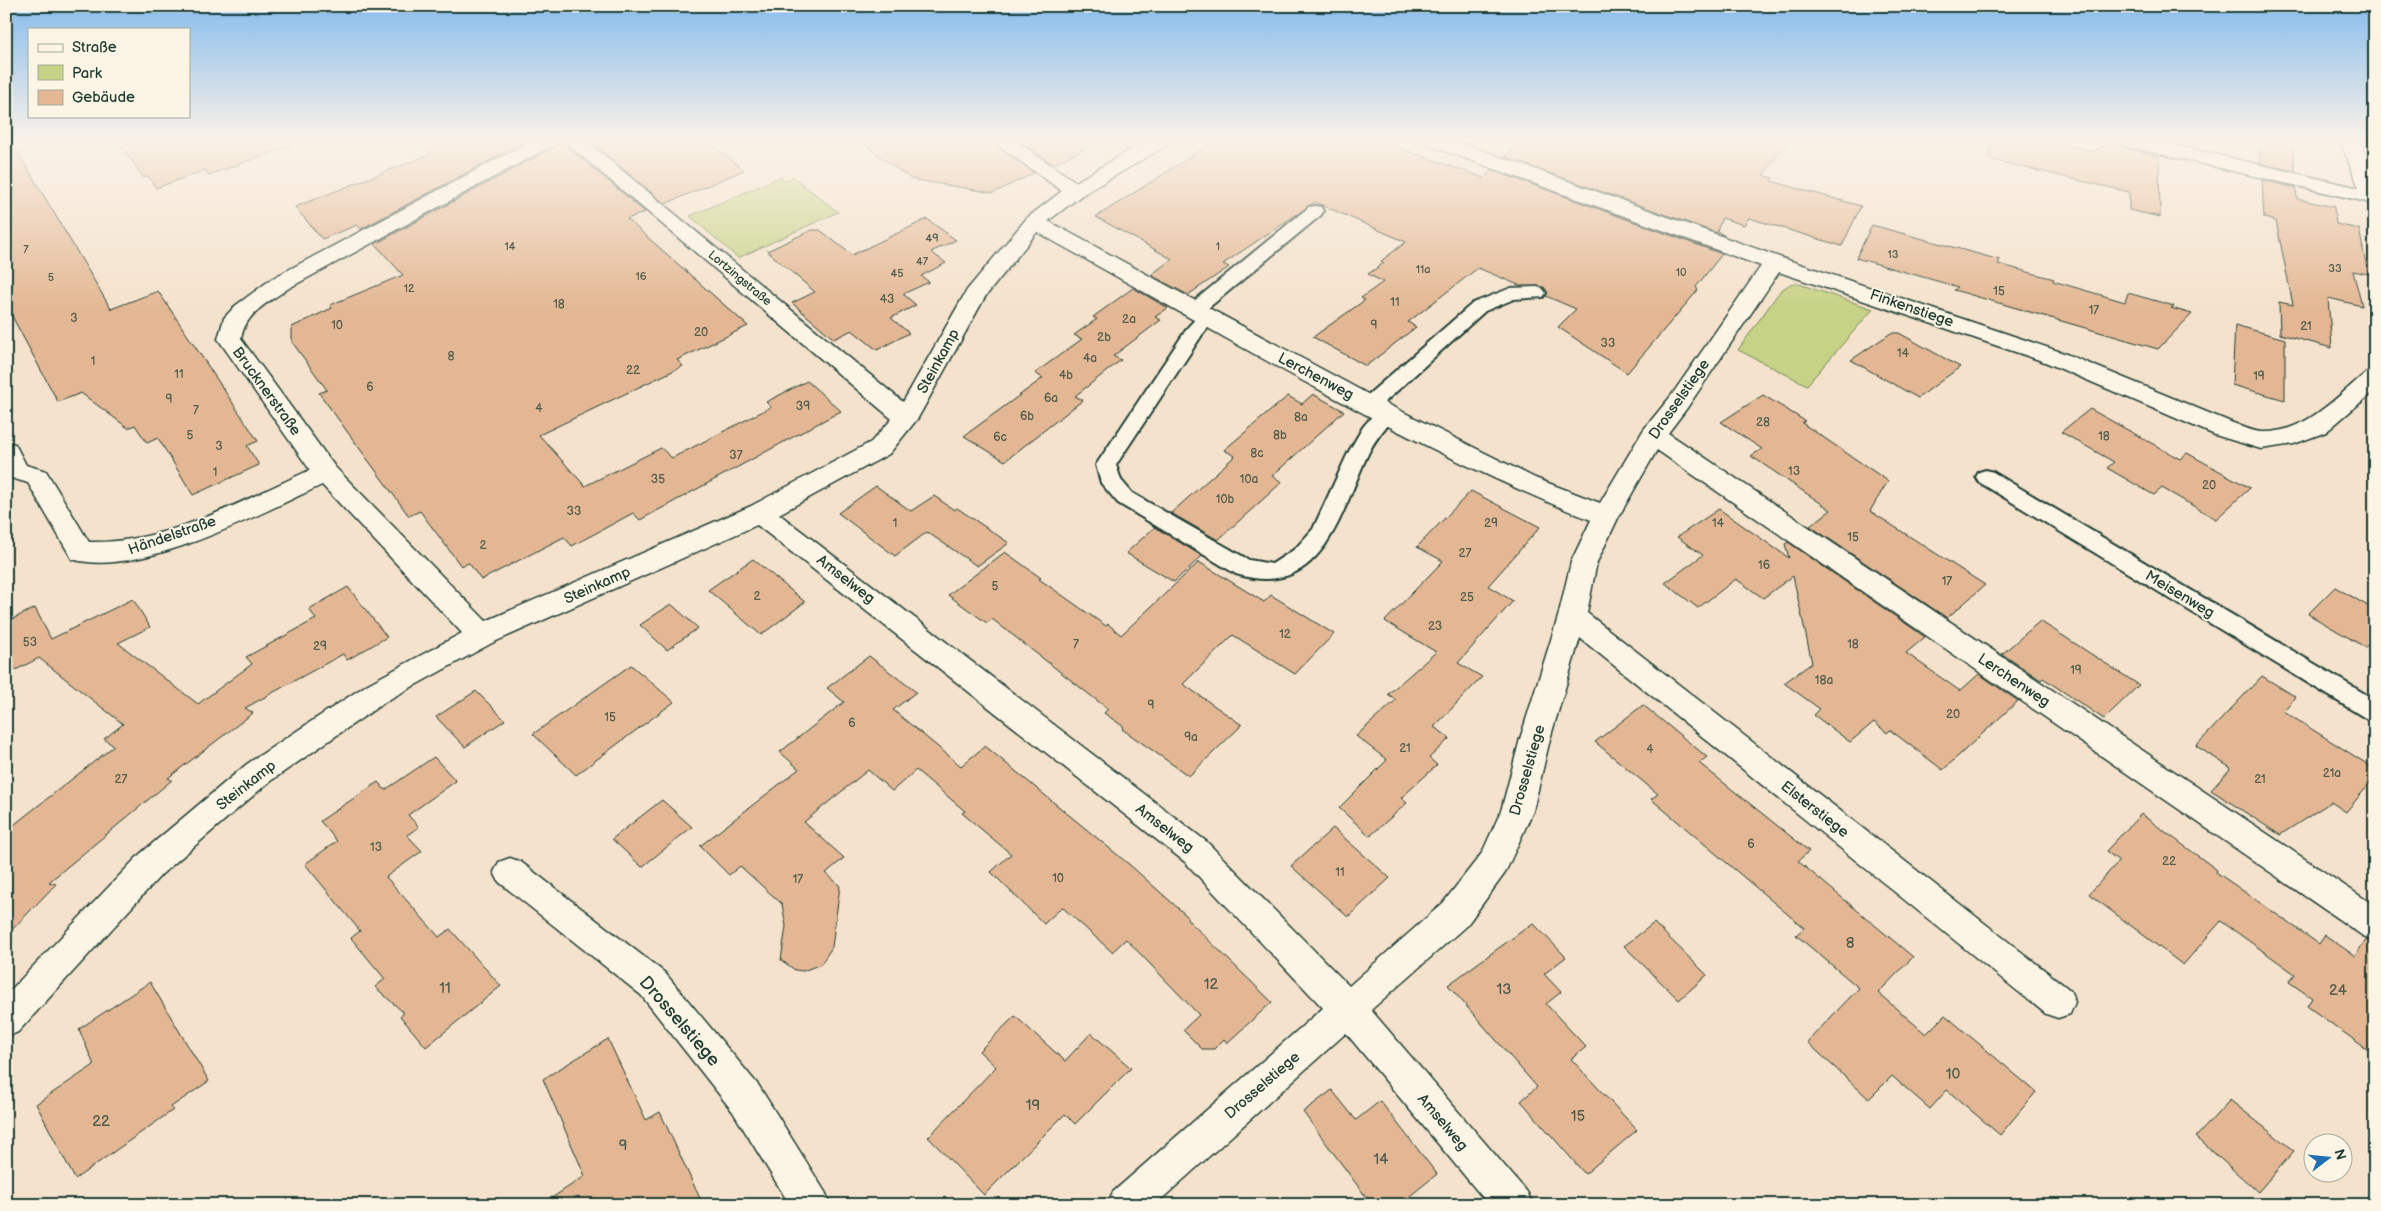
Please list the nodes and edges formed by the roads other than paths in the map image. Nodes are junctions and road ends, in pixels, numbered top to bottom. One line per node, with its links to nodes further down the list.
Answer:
1 (443, 197): 15 (street, Brucknerstraße)
2 (642, 197): 12 (street, Lortzingstraße)
3 (1068, 197): 6 (street, Steinkamp)
4 (1590, 197): 7 (street, Finkenstiege)
5 (1315, 210): 9 (lane)
6 (1034, 222): 9 (street, Lerchenweg); 12 (street, Steinkamp)
7 (1774, 263): 10 (street, Finkenstiege); 13 (street, Drosselstiege)
8 (1537, 293): 11 (lane)
9 (1201, 314): 11 (street, Lerchenweg); 11 (lane)
10 (2375, 377)
11 (1378, 409): 18 (street, Lerchenweg)
12 (906, 418): 17 (street, Steinkamp)
13 (1653, 435): 18 (street, Drosselstiege); 23 (street, Lerchenweg)
14 (6, 450): 15 (street, Händelstraße)
15 (326, 473): 20 (street, Brucknerstraße)
16 (1986, 476): 21 (lane, Meisenweg)
17 (760, 513): 20 (street, Steinkamp); 25 (street, Amselweg)
18 (1606, 516): 19 (street, Drosselstiege)
19 (1572, 617): 24 (street, Elsterstiege); 25 (street, Drosselstiege)
20 (482, 636): 26 (street, Steinkamp)
21 (2375, 712)
22 (510, 872): 27 (street, Drosselstiege)
23 (2375, 926)
24 (2058, 1002)
25 (1348, 1009): 28 (street, Drosselstiege); 29 (street, Amselweg)
26 (6, 1020)
27 (812, 1205)
28 (1126, 1205)
29 (1514, 1205)

